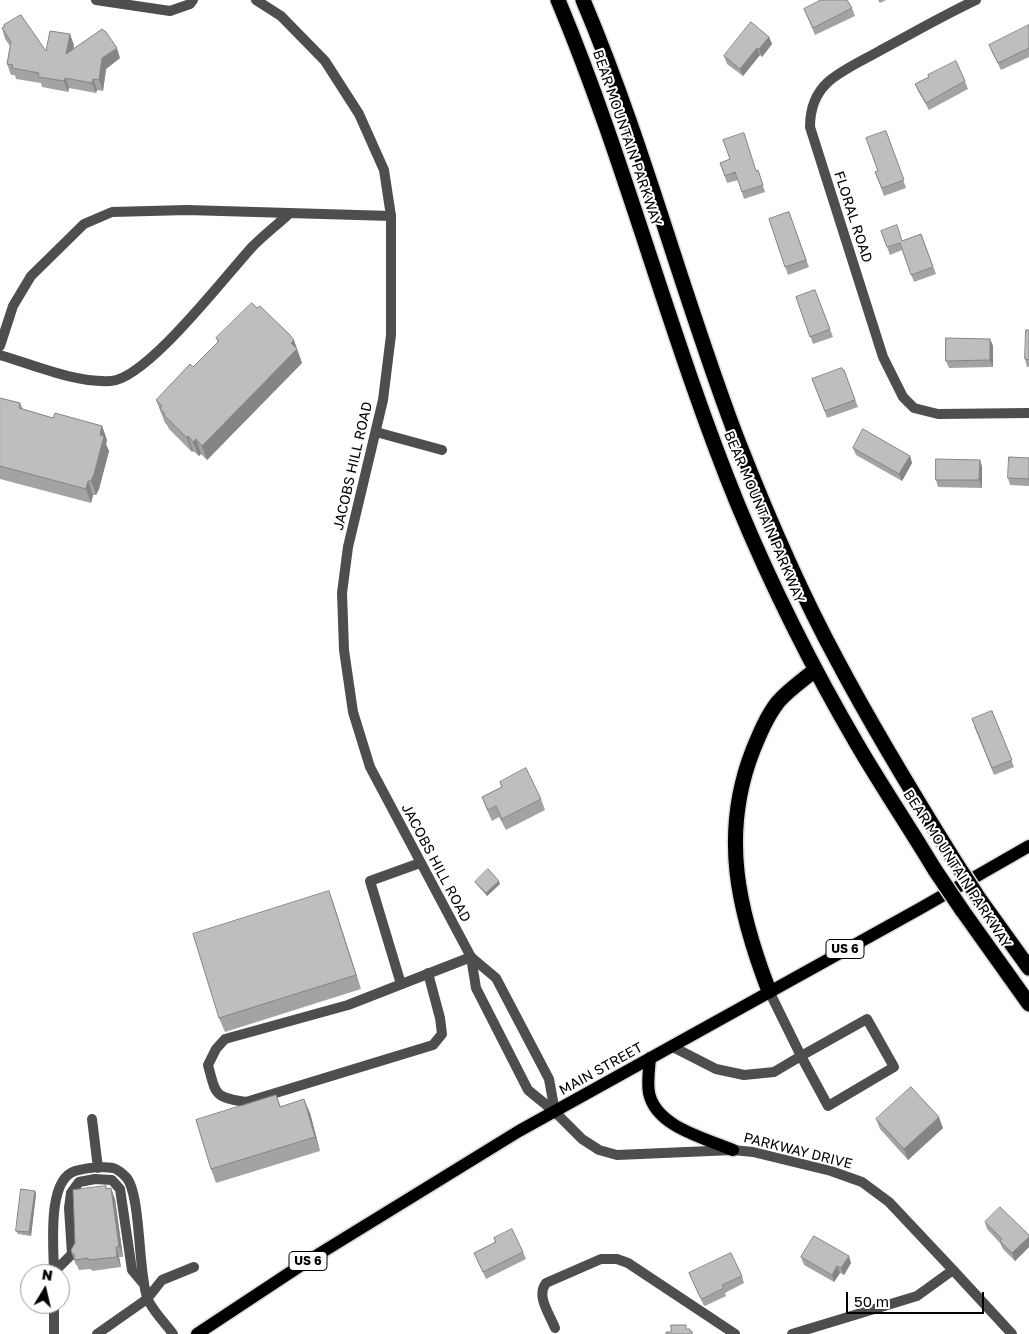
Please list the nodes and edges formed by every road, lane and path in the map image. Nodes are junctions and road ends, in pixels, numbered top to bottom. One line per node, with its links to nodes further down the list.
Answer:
1 (96, 0): 2 (street)
2 (193, 0)
3 (256, 0): 8 (street, JACOBS HILL ROAD)
4 (558, 0): 14 (highway, BEAR MOUNTAIN PARKWAY)
5 (583, 0): 18 (highway, BEAR MOUNTAIN PARKWAY, bridge)
6 (976, 0): 11 (street, FLORAL ROAD)
7 (290, 213): 8 (street); 9 (street); 10 (street)
8 (391, 216): 12 (street, JACOBS HILL ROAD)
9 (0, 346)
10 (0, 355)
11 (1029, 413)
12 (376, 432): 13 (street); 16 (street, JACOBS HILL ROAD)
13 (442, 450)
14 (816, 670): 21 (highway); 22 (highway, BEAR MOUNTAIN PARKWAY, bridge)
15 (1029, 846): 21 (main road, MAIN STREET / US 6)
16 (420, 863): 17 (street, JACOBS HILL ROAD); 20 (street)
17 (471, 957): 19 (street); 28 (street, JACOBS HILL ROAD); 28 (street, JACOBS HILL ROAD)
18 (1029, 968)
19 (428, 973): 20 (street); 20 (street)
20 (402, 984)
21 (769, 991): 23 (main road, MAIN STREET / US 6); 24 (street)
22 (1029, 1004)
23 (671, 1046): 24 (street); 25 (main road, MAIN STREET / US 6)
24 (801, 1056): 27 (street); 27 (street)
25 (650, 1058): 28 (main road, MAIN STREET / US 6); 30 (main road)
26 (848, 1082): 27 (street)
27 (853, 1091)
28 (555, 1112): 30 (street, PARKWAY DRIVE); 43 (main road, MAIN STREET / US 6)
29 (92, 1119): 31 (street)
30 (733, 1150): 35 (street, PARKWAY DRIVE)
31 (98, 1168): 32 (street); 36 (street)
32 (54, 1264)
33 (63, 1264): 36 (street)
34 (194, 1267): 37 (street)
35 (953, 1270): 45 (street); 46 (street, PARKWAY DRIVE)
36 (143, 1283): 37 (street)
37 (147, 1299): 41 (street); 42 (street)
38 (54, 1314): 40 (street)
39 (555, 1328): 44 (street)
40 (54, 1334)
41 (97, 1334)
42 (173, 1334)
43 (197, 1334)
44 (735, 1334)
45 (792, 1334)
46 (1012, 1334)

